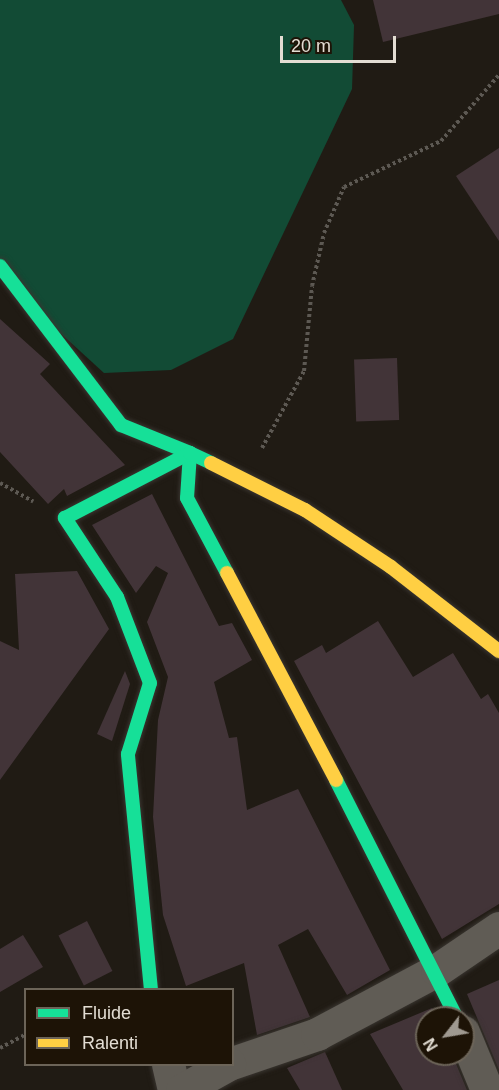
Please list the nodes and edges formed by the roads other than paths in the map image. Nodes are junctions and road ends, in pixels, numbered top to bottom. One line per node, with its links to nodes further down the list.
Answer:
1 (0, 266): 2 (street)
2 (190, 453): 3 (street); 5 (street); 6 (street)
3 (499, 651)
4 (499, 928): 5 (street)
5 (437, 969): 7 (street); 9 (street)
6 (151, 988)
7 (452, 1006)
8 (475, 1061): 14 (street)
9 (234, 1063)
10 (168, 1066): 12 (street)
11 (227, 1066): 13 (street)
12 (174, 1090)
13 (182, 1090)
14 (487, 1090)

